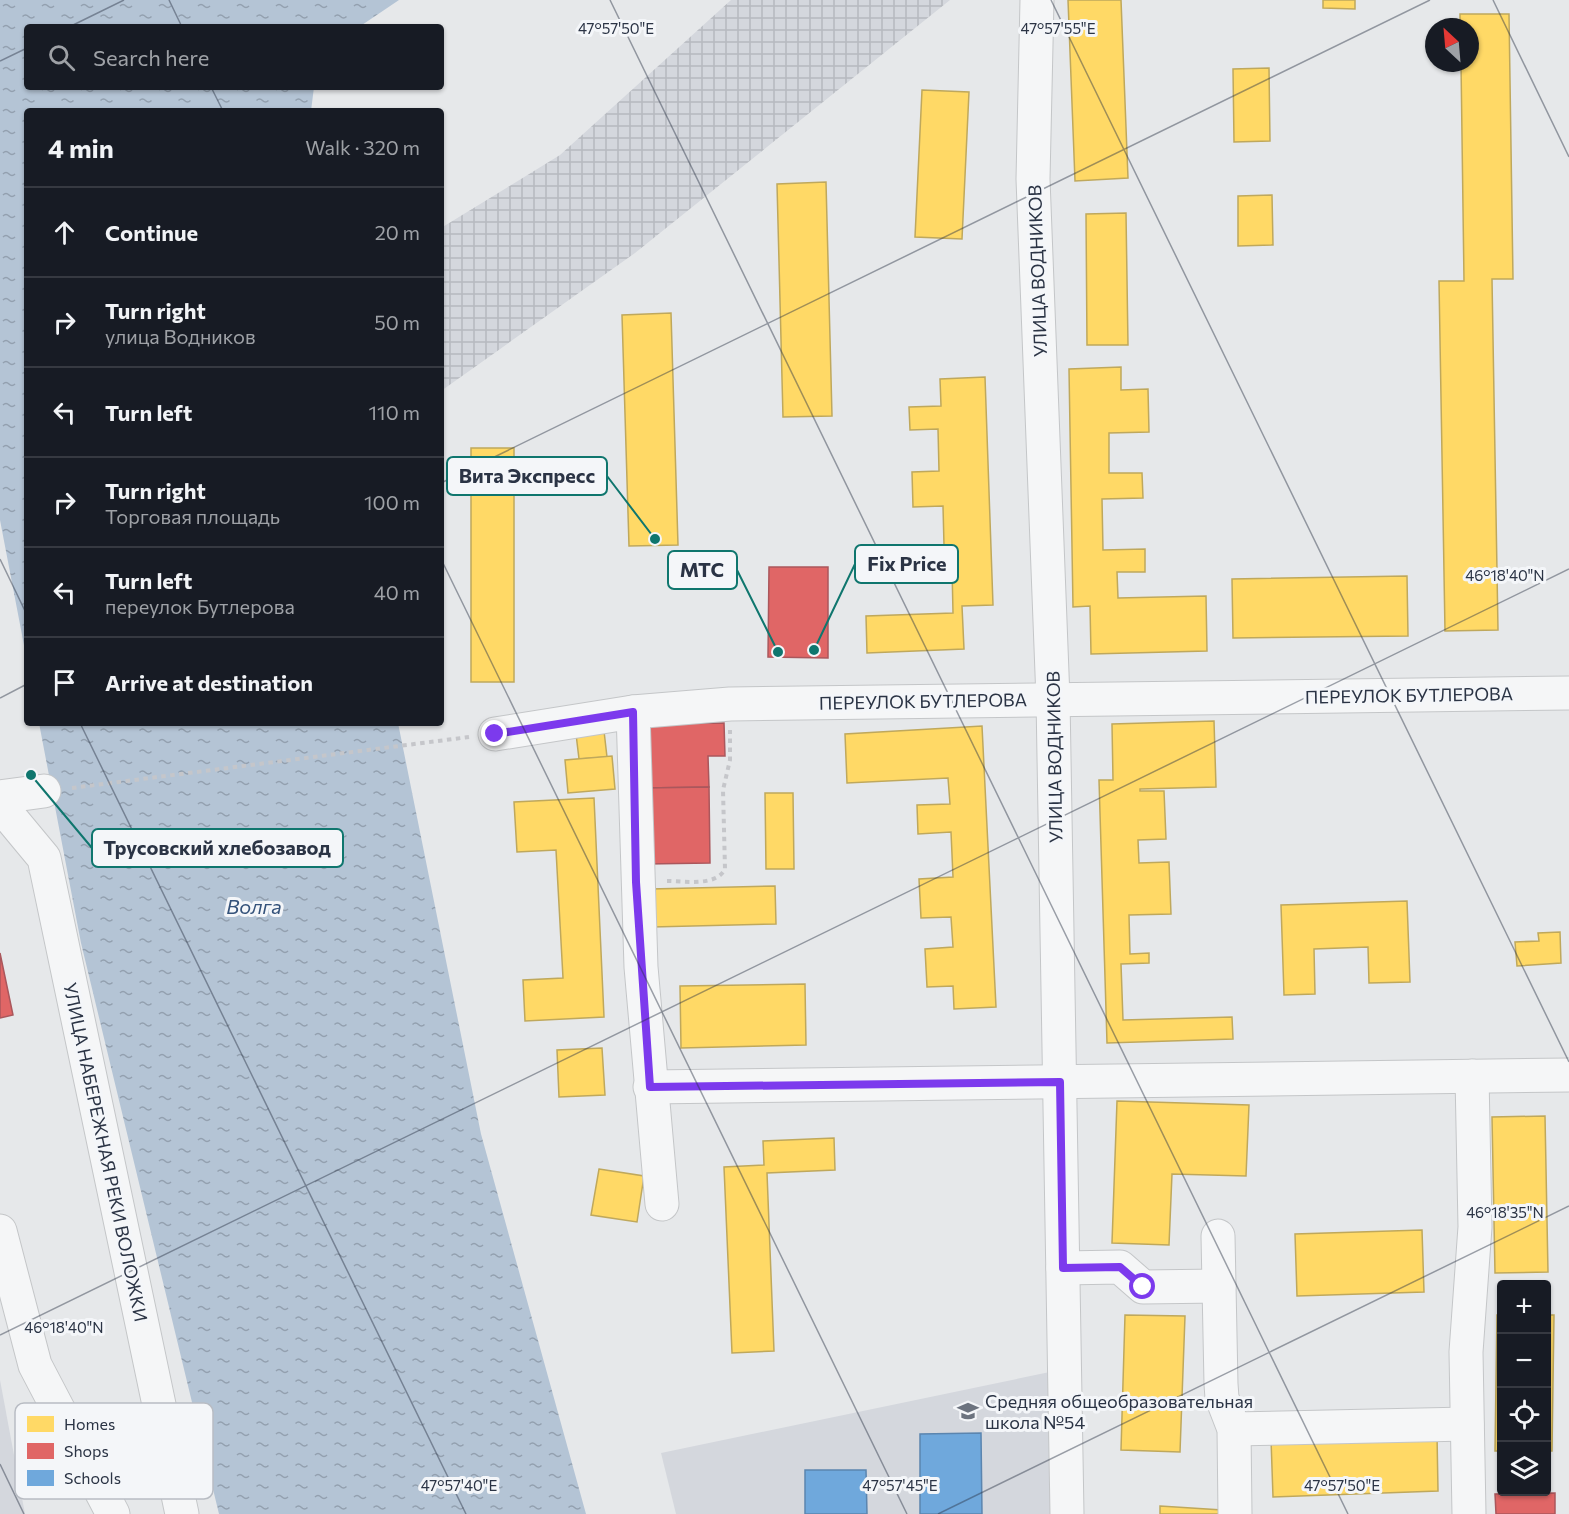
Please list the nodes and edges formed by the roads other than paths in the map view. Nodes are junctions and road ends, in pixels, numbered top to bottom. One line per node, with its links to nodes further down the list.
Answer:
1 (1037, 0): 3 (street, УЛИЦА ВОДНИКОВ)
2 (1569, 693): 3 (street, ПЕРЕУЛОК БУТЛЕРОВА)
3 (1053, 699): 4 (street, ПЕРЕУЛОК БУТЛЕРОВА); 11 (street, УЛИЦА ВОДНИКОВ)
4 (633, 712): 5 (street, ПЕРЕУЛОК БУТЛЕРОВА); 12 (street)
5 (495, 734)
6 (44, 791): 7 (street)
7 (0, 797)
8 (0, 805): 19 (street, УЛИЦА НАБЕРЕЖНАЯ РЕКИ ВОЛОЖКИ)
9 (1569, 1075): 10 (street)
10 (1472, 1076): 11 (street); 20 (street)
11 (1060, 1082): 12 (street); 16 (street, УЛИЦА ВОДНИКОВ)
12 (650, 1087): 13 (street)
13 (662, 1204)
14 (0, 1231): 18 (street)
15 (1218, 1236): 17 (street)
16 (1063, 1268): 17 (street); 26 (street, УЛИЦА ВОДНИКОВ)
17 (1219, 1286): 21 (street)
18 (55, 1403)
19 (159, 1403)
20 (1467, 1424): 21 (street); 28 (street)
21 (1234, 1429): 27 (street)
22 (105, 1499): 24 (street)
23 (179, 1499): 25 (street, УЛИЦА НАБЕРЕЖНАЯ РЕКИ ВОЛОЖКИ)
24 (113, 1514)
25 (182, 1514)
26 (1067, 1514)
27 (1235, 1514)
28 (1469, 1514)

